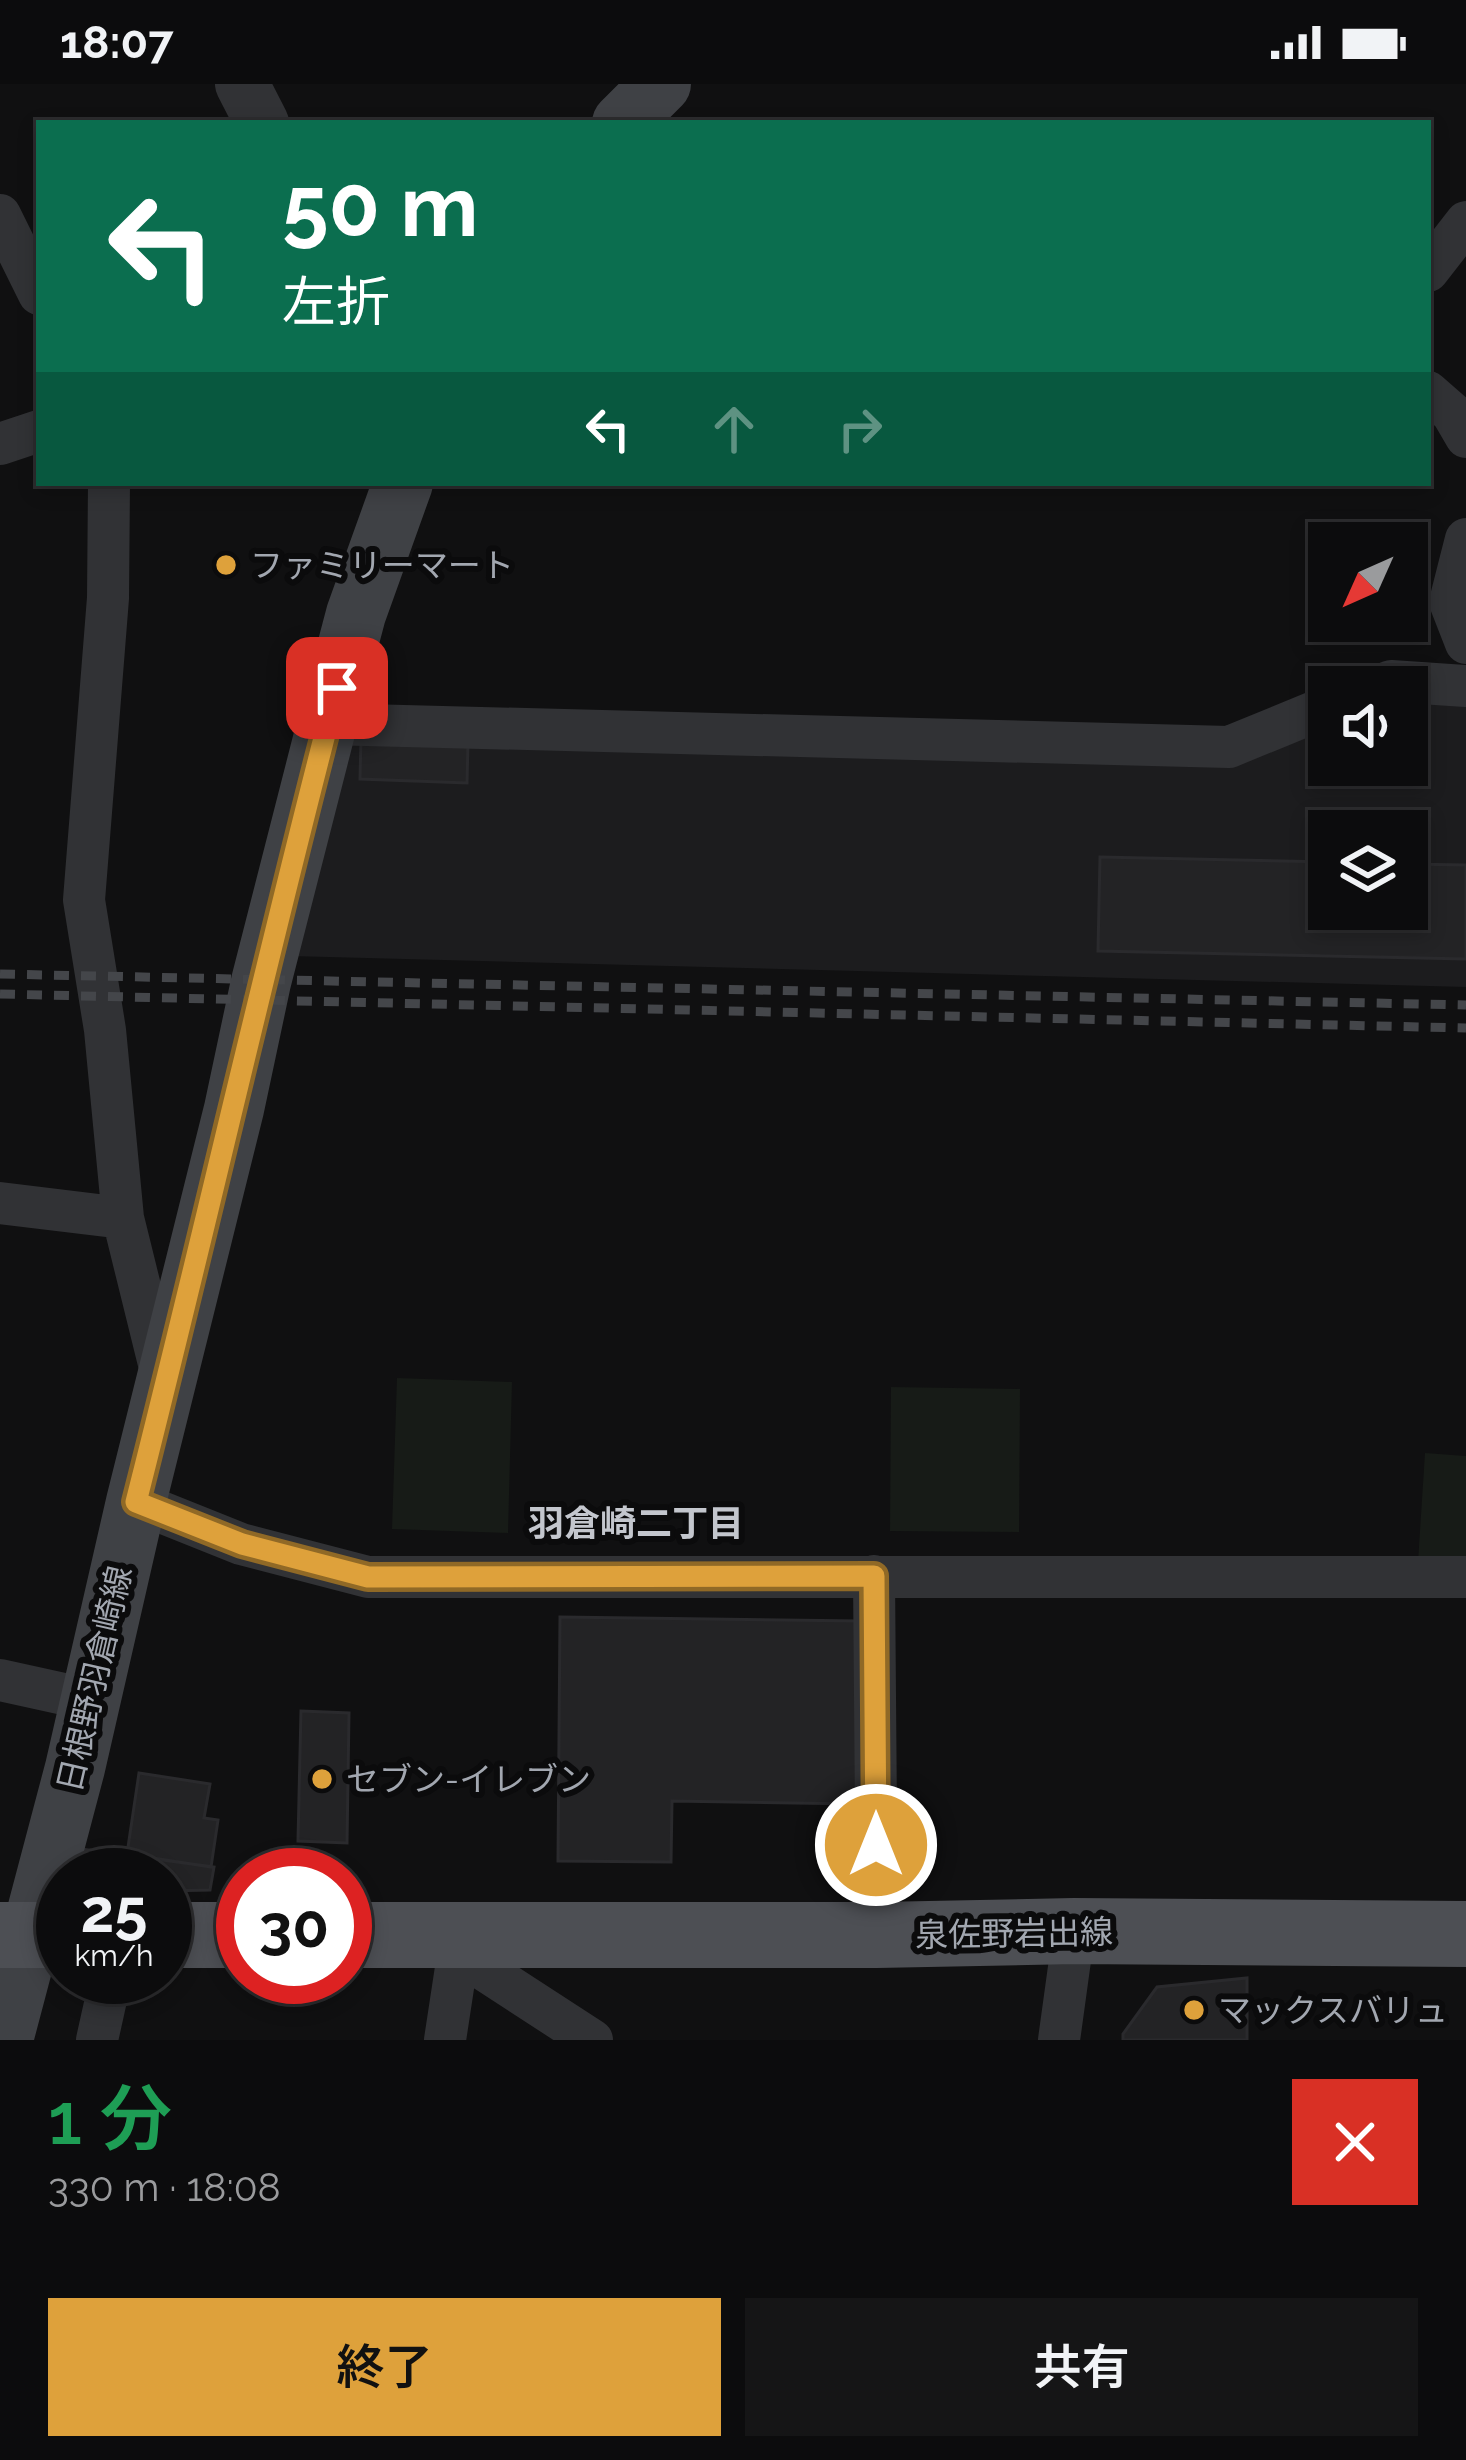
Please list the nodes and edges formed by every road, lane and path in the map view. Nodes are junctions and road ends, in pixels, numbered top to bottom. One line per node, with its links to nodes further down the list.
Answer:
1 (242, 84): 3 (street)
2 (661, 84): 4 (main road)
3 (260, 120)
4 (625, 120)
5 (0, 215): 8 (street)
6 (1466, 222): 7 (street)
7 (1431, 268)
8 (36, 288)
9 (1431, 395): 11 (street)
10 (36, 432): 12 (street)
11 (1466, 437)
12 (0, 444)
13 (109, 486): 22 (street)
14 (402, 486): 20 (main road, 日根野羽倉崎線)
15 (1466, 539): 16 (street)
16 (1466, 643)
17 (1428, 683): 18 (street)
18 (1466, 686)
19 (1308, 715): 20 (street)
20 (327, 724): 23 (main road, 日根野羽倉崎線)
21 (0, 1203): 22 (street)
22 (123, 1218): 23 (street)
23 (165, 1389): 24 (main road, 日根野羽倉崎線)
24 (136, 1502): 25 (street); 28 (main road, 日根野羽倉崎線)
25 (874, 1576): 26 (street); 32 (street)
26 (1466, 1577)
27 (0, 1680): 28 (street)
28 (91, 1700): 31 (main road, 日根野羽倉崎線)
29 (1075, 1931): 30 (main road, 泉佐野岩出線); 32 (main road, 泉佐野岩出線); 40 (street)
30 (1466, 1934)
31 (31, 1935): 36 (main road, 日根野羽倉崎線)
32 (877, 1935): 34 (main road, 泉佐野岩出線)
33 (372, 1937): 34 (main road, 泉佐野岩出線)
34 (460, 1944): 38 (street); 39 (street)
35 (105, 2004): 37 (street)
36 (4, 2040)
37 (97, 2040)
38 (445, 2040)
39 (592, 2040)
40 (1059, 2040)

